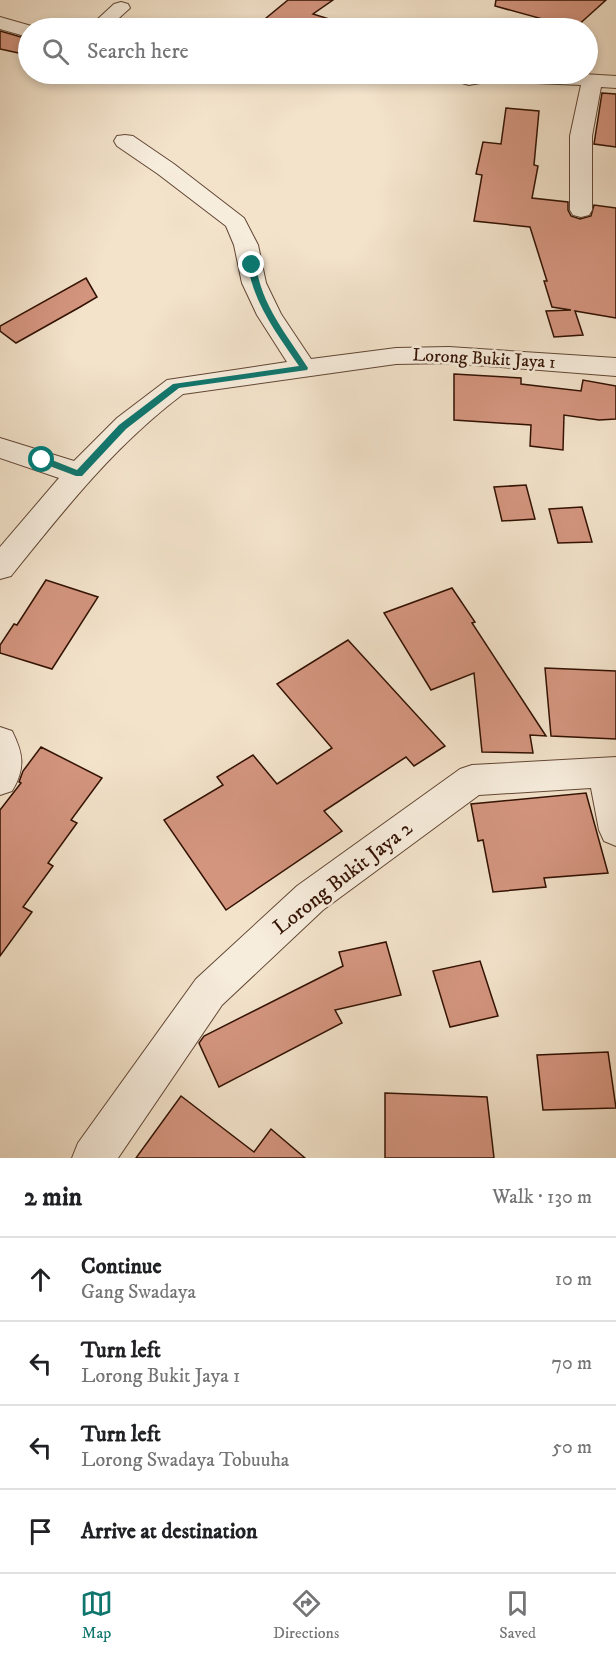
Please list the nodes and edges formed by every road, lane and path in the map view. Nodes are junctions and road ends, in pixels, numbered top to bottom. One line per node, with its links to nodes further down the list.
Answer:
1 (121, 8): 2 (street)
2 (109, 18)
3 (0, 23): 4 (street)
4 (18, 28)
5 (598, 80): 6 (street)
6 (616, 82)
7 (591, 84): 9 (street)
8 (125, 141): 11 (street)
9 (581, 210)
10 (616, 367): 11 (street, Lorong Bukit Jaya 1)
11 (304, 368): 13 (street, Lorong Bukit Jaya 1)
12 (0, 448): 13 (street)
13 (79, 474): 14 (street, Lorong Bukit Jaya 1)
14 (0, 568)
15 (0, 741): 17 (street)
16 (611, 773): 18 (street); 19 (street, Lorong Bukit Jaya 2)
17 (0, 780)
18 (616, 830)
19 (93, 1158)

